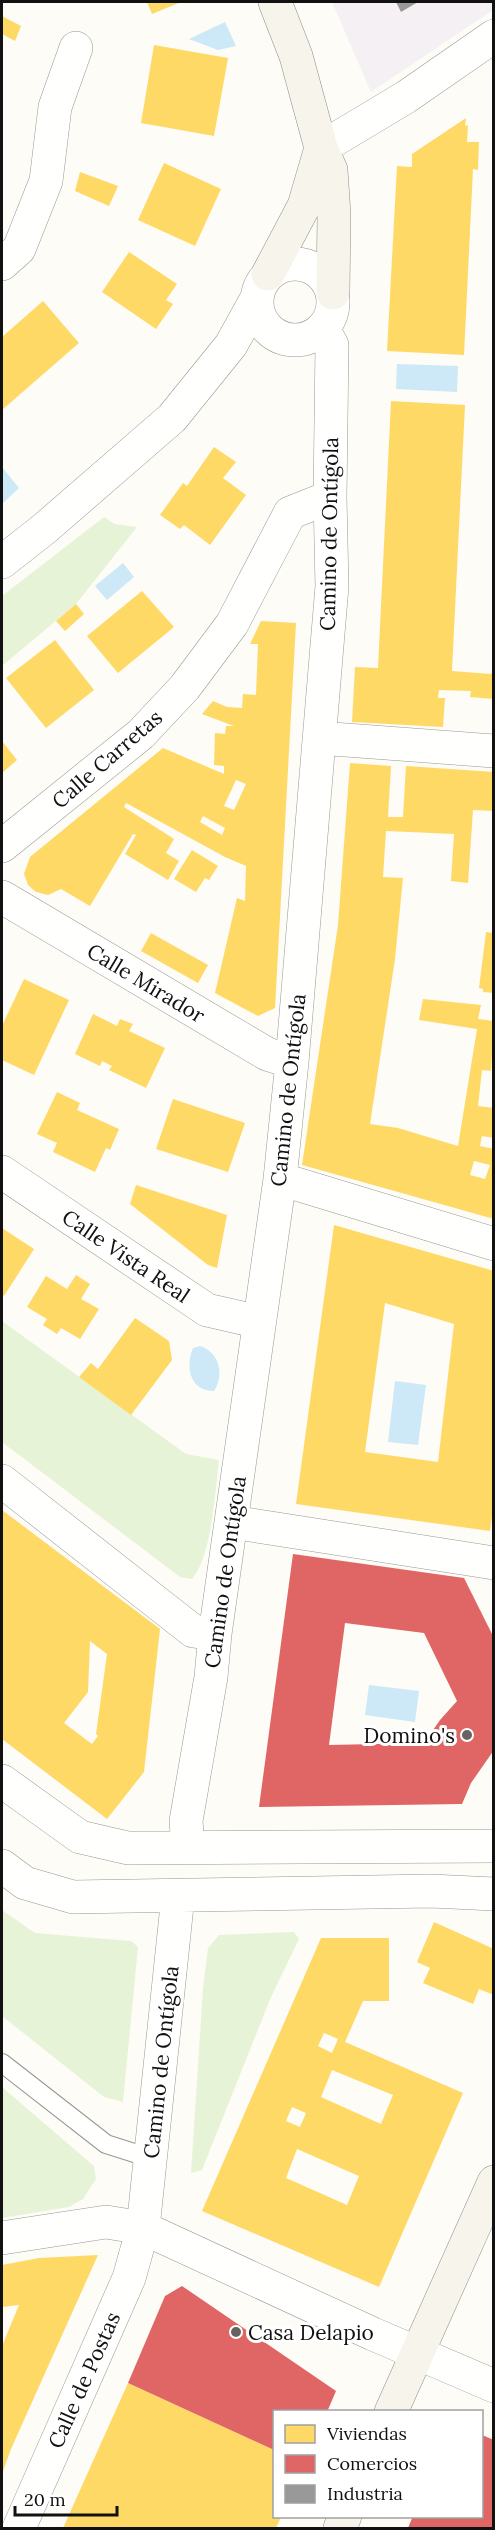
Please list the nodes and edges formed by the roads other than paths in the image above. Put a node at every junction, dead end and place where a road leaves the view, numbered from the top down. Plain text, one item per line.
1 (275, 2) edge
2 (494, 36) edge
3 (76, 48) dead end
4 (321, 148) junction
5 (2, 264) edge
6 (262, 286) junction
7 (333, 293) junction
8 (323, 329) junction
9 (286, 339) junction
10 (231, 345) junction
11 (330, 497) junction
12 (2, 562) edge
13 (319, 738) junction
14 (494, 751) edge
15 (2, 846) edge
16 (2, 897) edge
17 (292, 1062) junction
18 (2, 1172) edge
19 (280, 1179) junction
20 (494, 1244) edge
21 (259, 1322) junction
22 (2, 1481) edge
23 (232, 1522) junction
24 (494, 1563) edge
25 (215, 1634) junction
26 (2, 1781) edge
27 (494, 1846) edge
28 (189, 1847) junction
29 (2, 1866) edge
30 (494, 1894) edge
31 (178, 1896) junction
32 (2, 2063) edge
33 (150, 2158) junction
34 (494, 2181) edge
35 (143, 2228) junction
36 (2, 2238) edge
37 (416, 2352) junction
38 (494, 2386) edge
39 (392, 2410) edge
40 (19, 2529) edge

1 - 4 street
2 - 4 street
3 - 5 street
4 - 6 street
4 - 7 street
6 - 7 street
6 - 9 street
6 - 10 street
7 - 8 street
8 - 9 street
8 - 11 street, Camino de Ontígola
9 - 10 street
10 - 12 street
11 - 13 street, Camino de Ontígola
11 - 15 street, Calle Carretas
13 - 14 street
13 - 17 street, Camino de Ontígola
16 - 17 street, Calle Mirador
17 - 19 street, Camino de Ontígola
18 - 21 street, Calle Vista Real
19 - 20 street
19 - 21 street, Camino de Ontígola
21 - 23 street, Camino de Ontígola
22 - 25 street
23 - 24 street
23 - 25 street, Camino de Ontígola
25 - 28 street, Camino de Ontígola
26 - 28 street
27 - 28 street
29 - 31 street
30 - 31 street
31 - 33 street, Camino de Ontígola
32 - 33 lane
33 - 35 street, Camino de Ontígola
34 - 37 street
35 - 36 street
35 - 37 street
35 - 40 street, Calle de Postas
37 - 38 street
37 - 39 street

